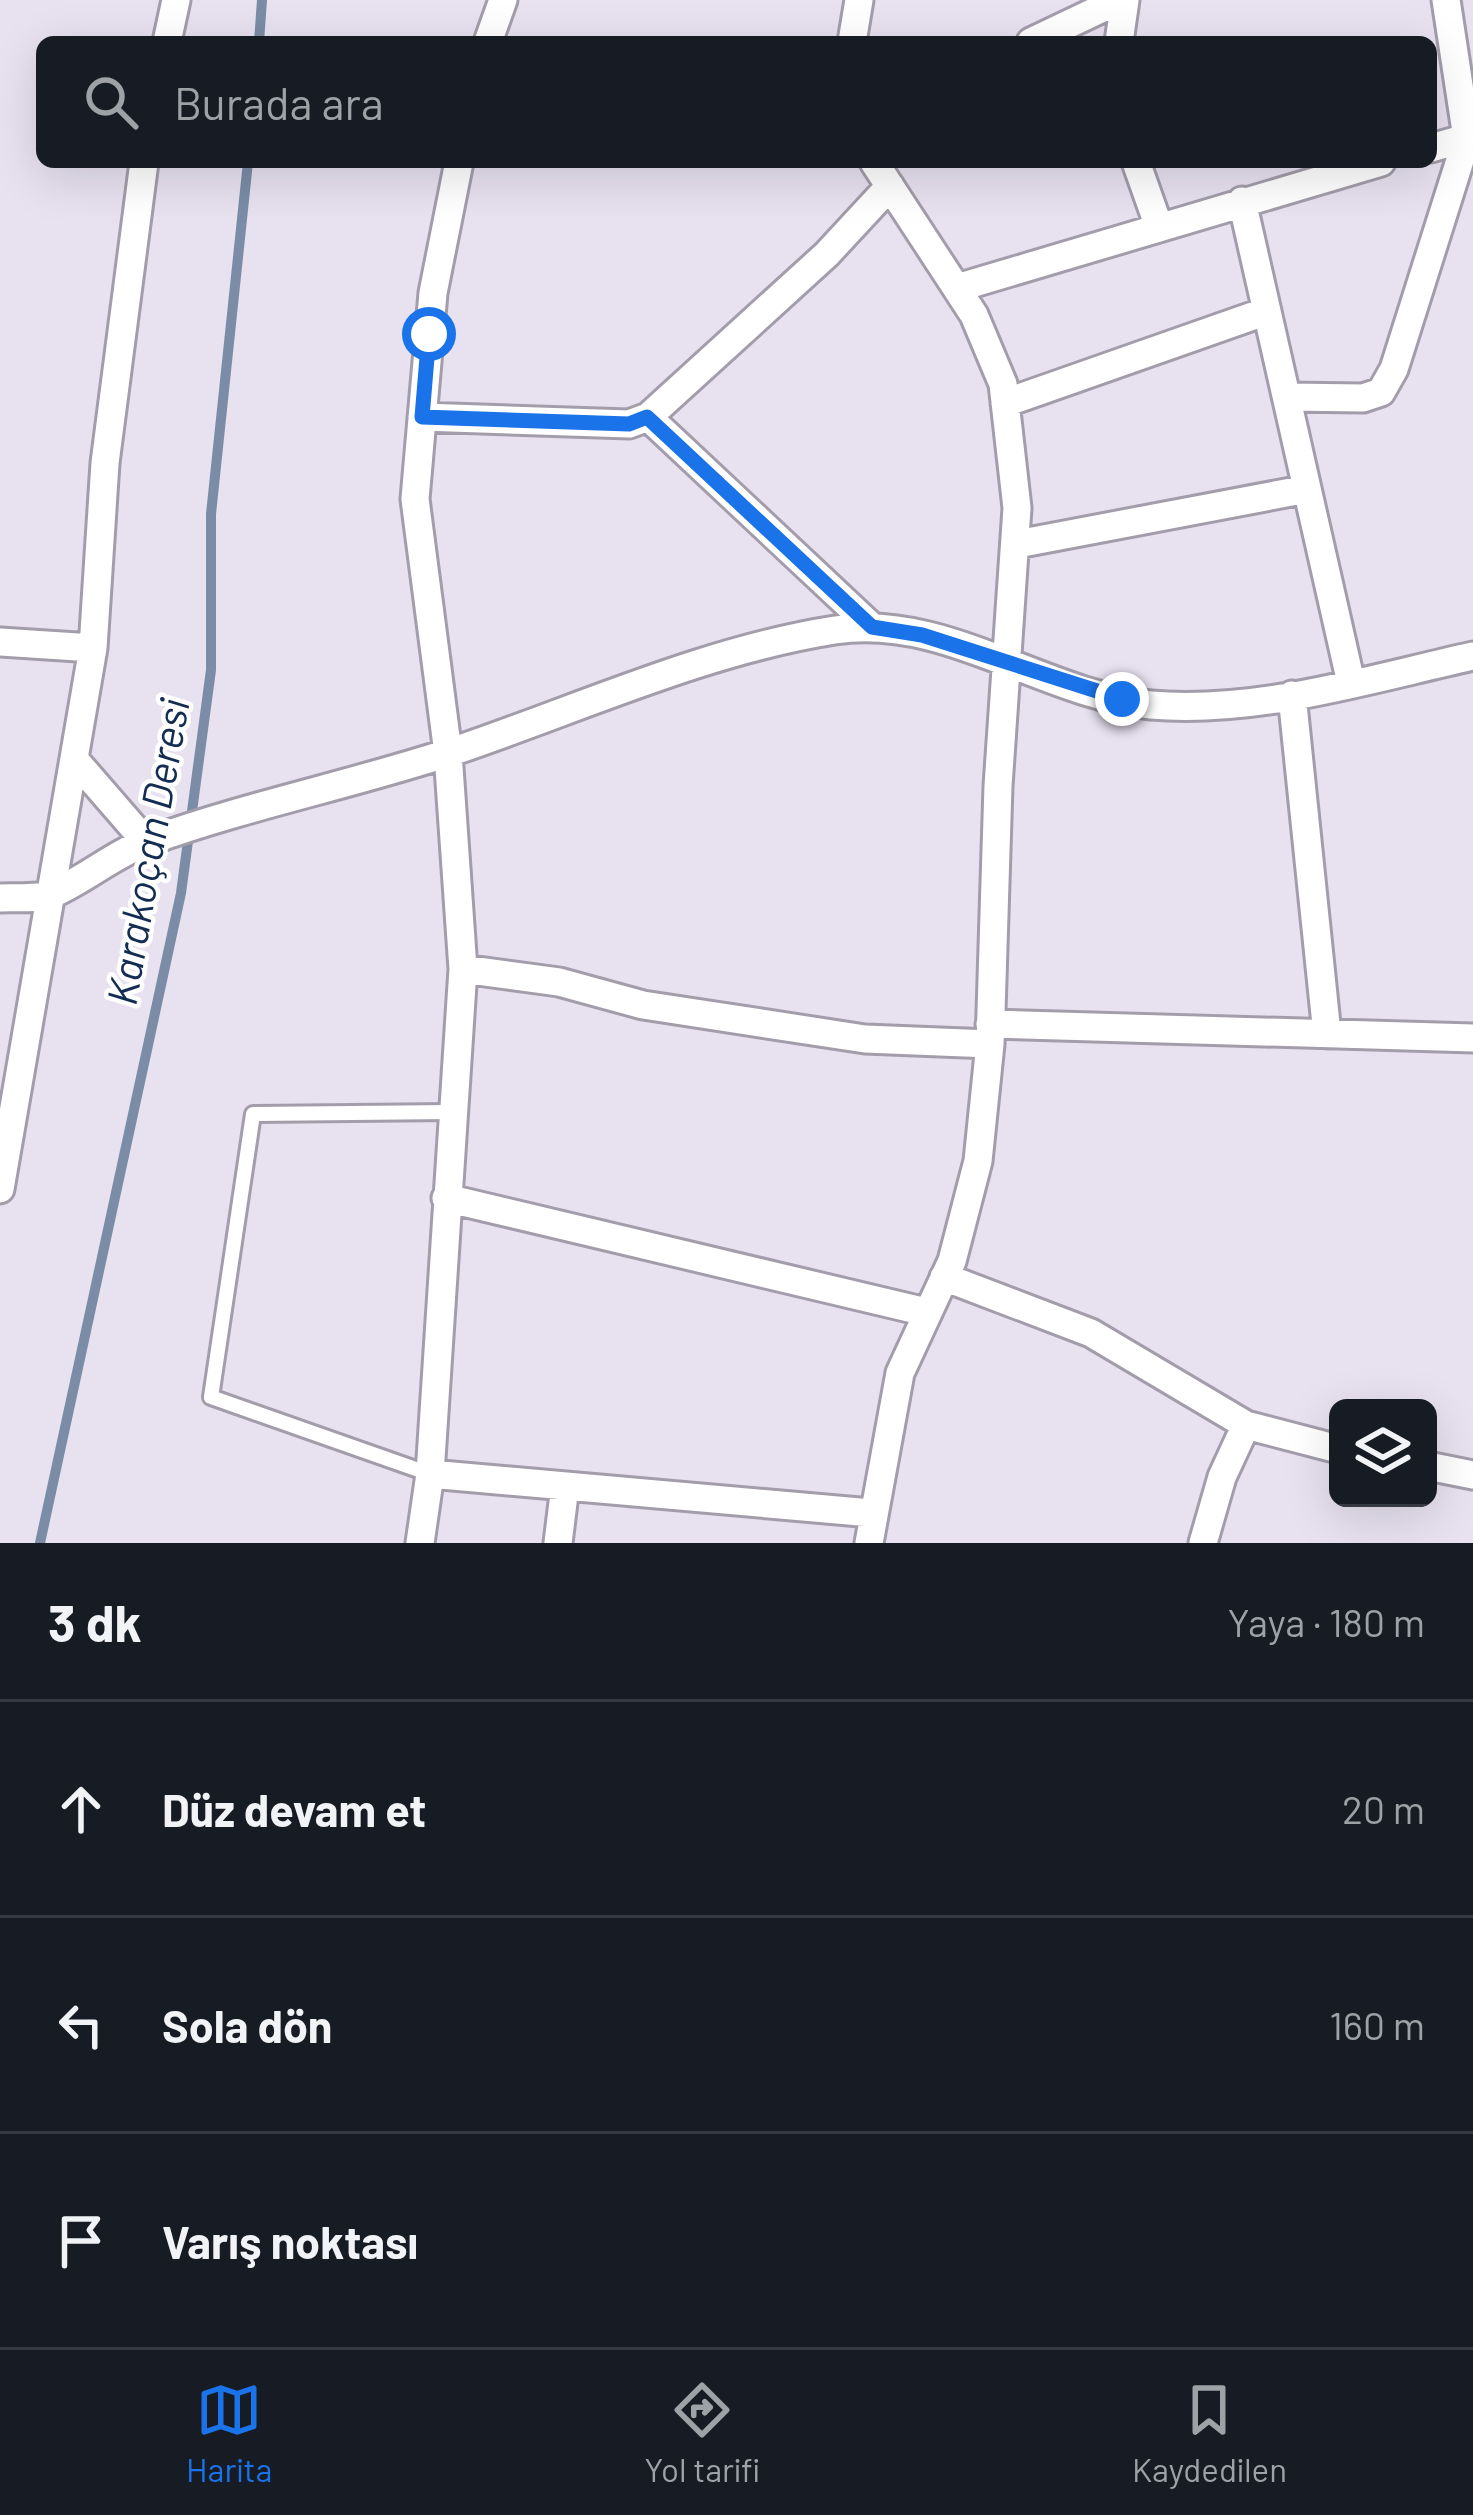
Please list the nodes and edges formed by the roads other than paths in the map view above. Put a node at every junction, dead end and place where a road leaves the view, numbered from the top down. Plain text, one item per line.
1 (176, 0) edge
2 (503, 0) edge
3 (859, 0) edge
4 (1122, 0) edge
5 (1446, 0) edge
6 (168, 36) edge
7 (490, 36) edge
8 (853, 36) edge
9 (1043, 36) edge
10 (1119, 36) edge
11 (1470, 137) edge
12 (1437, 146) edge
13 (143, 168) edge
14 (458, 168) edge
15 (878, 168) edge
16 (1138, 168) edge
17 (1360, 168) edge
18 (890, 186) junction
19 (1242, 201) junction
20 (1159, 227) junction
21 (957, 288) junction
22 (1267, 311) junction
23 (1287, 397) junction
24 (1005, 404) junction
25 (422, 417) junction
26 (647, 417) junction
27 (1307, 489) junction
28 (1017, 544) junction
29 (872, 627) junction
30 (0, 642) edge
31 (93, 648) junction
32 (1473, 656) edge
33 (1007, 663) junction
34 (1351, 683) junction
35 (1292, 695) junction
36 (448, 753) junction
37 (74, 758) junction
38 (146, 842) junction
39 (50, 896) junction
40 (0, 898) edge
41 (463, 969) junction
42 (990, 1034) junction
43 (1327, 1034) junction
44 (1473, 1038) edge
45 (451, 1112) junction
46 (5, 1139) edge
47 (0, 1189) edge
48 (446, 1198) junction
49 (944, 1277) junction
50 (926, 1312) junction
51 (1246, 1425) junction
52 (1329, 1447) edge
53 (1437, 1468) edge
54 (430, 1474) junction
55 (1473, 1475) edge
56 (565, 1486) junction
57 (871, 1513) junction
58 (420, 1543) edge
59 (558, 1543) edge
60 (869, 1543) edge
61 (1203, 1543) edge

1 - 6 street
2 - 7 street
3 - 8 street
4 - 9 street
4 - 10 street
5 - 11 street
11 - 12 street
11 - 23 street
13 - 31 street
14 - 25 street
15 - 18 street
16 - 20 street
17 - 19 street
18 - 21 street
18 - 26 street
19 - 20 street
19 - 22 street
20 - 21 street
21 - 24 street
22 - 23 street
22 - 24 street
23 - 27 street
24 - 28 street
25 - 26 street
25 - 36 street
26 - 29 street
27 - 28 street
27 - 34 street
28 - 33 street
29 - 33 street
29 - 36 street
30 - 31 street
31 - 37 street
32 - 34 street
33 - 35 street
33 - 42 street
34 - 35 street
35 - 43 street
36 - 38 street
36 - 41 street
37 - 38 street
37 - 39 street
38 - 39 street
39 - 40 street
39 - 46 street
41 - 42 street
41 - 45 street
42 - 43 street
42 - 49 street
43 - 44 street
45 - 48 street
45 - 54 lane
46 - 47 street
48 - 50 street
48 - 54 street
49 - 50 street
49 - 51 street
50 - 57 street
51 - 52 street
51 - 61 street
53 - 55 street
54 - 56 street
54 - 58 street
56 - 57 street
56 - 59 street
57 - 60 street

